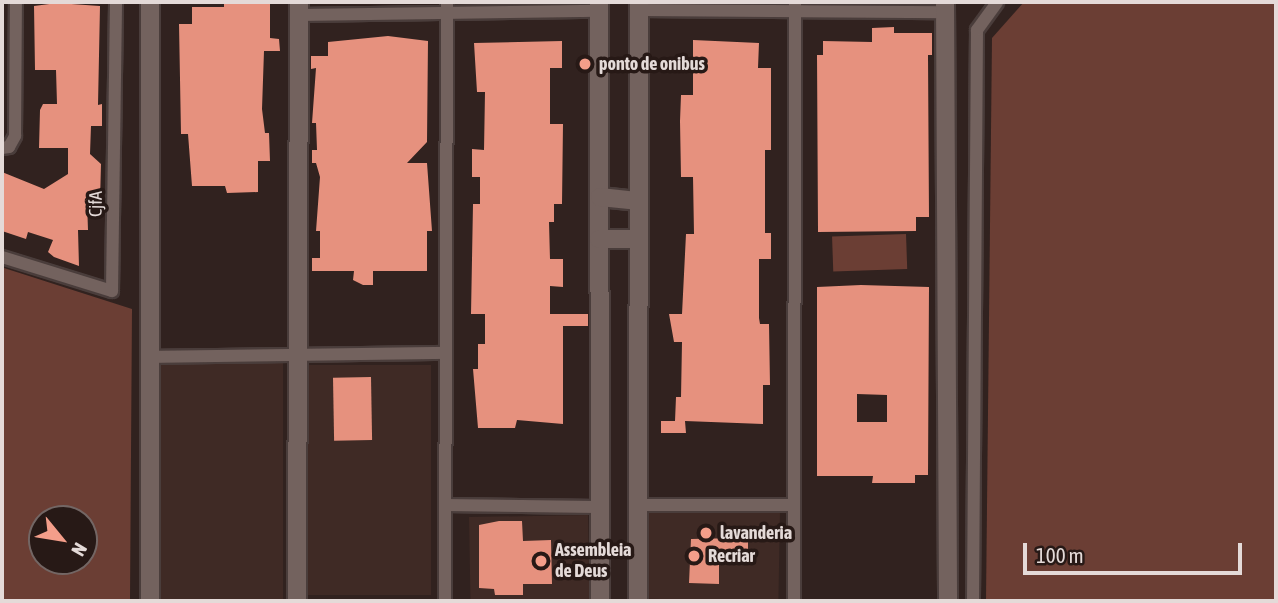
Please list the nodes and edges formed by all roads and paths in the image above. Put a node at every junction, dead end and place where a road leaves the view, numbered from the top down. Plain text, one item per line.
1 (16, 2) edge
2 (117, 2) edge
3 (150, 2) edge
4 (998, 2) edge
5 (599, 6) edge
6 (639, 6) edge
7 (795, 6) edge
8 (447, 7) edge
9 (945, 7) edge
10 (299, 8) edge
11 (2, 148) edge
12 (600, 197) junction
13 (637, 201) junction
14 (599, 239) junction
15 (637, 239) junction
16 (2, 257) edge
17 (446, 353) junction
18 (298, 356) junction
19 (150, 357) junction
20 (445, 505) junction
21 (638, 505) junction
22 (794, 505) junction
23 (597, 507) junction
24 (150, 601) edge
25 (297, 601) edge
26 (444, 601) edge
27 (600, 601) edge
28 (638, 601) edge
29 (794, 601) edge
30 (948, 601) edge
31 (973, 601) edge

1 - 11 street
2 - 16 street, CjfA
3 - 19 street
4 - 31 street
5 - 8 street
5 - 12 street
6 - 7 street
6 - 13 street
7 - 9 street
7 - 22 street
8 - 10 street
8 - 17 street
9 - 30 street
10 - 18 street
12 - 13 street
12 - 14 street
13 - 15 street
14 - 15 street
14 - 23 street
15 - 21 street
17 - 18 street
17 - 20 street
18 - 19 street
18 - 25 street
19 - 24 street
20 - 23 street
20 - 26 street
21 - 22 street
21 - 28 street
22 - 29 street
23 - 27 street

